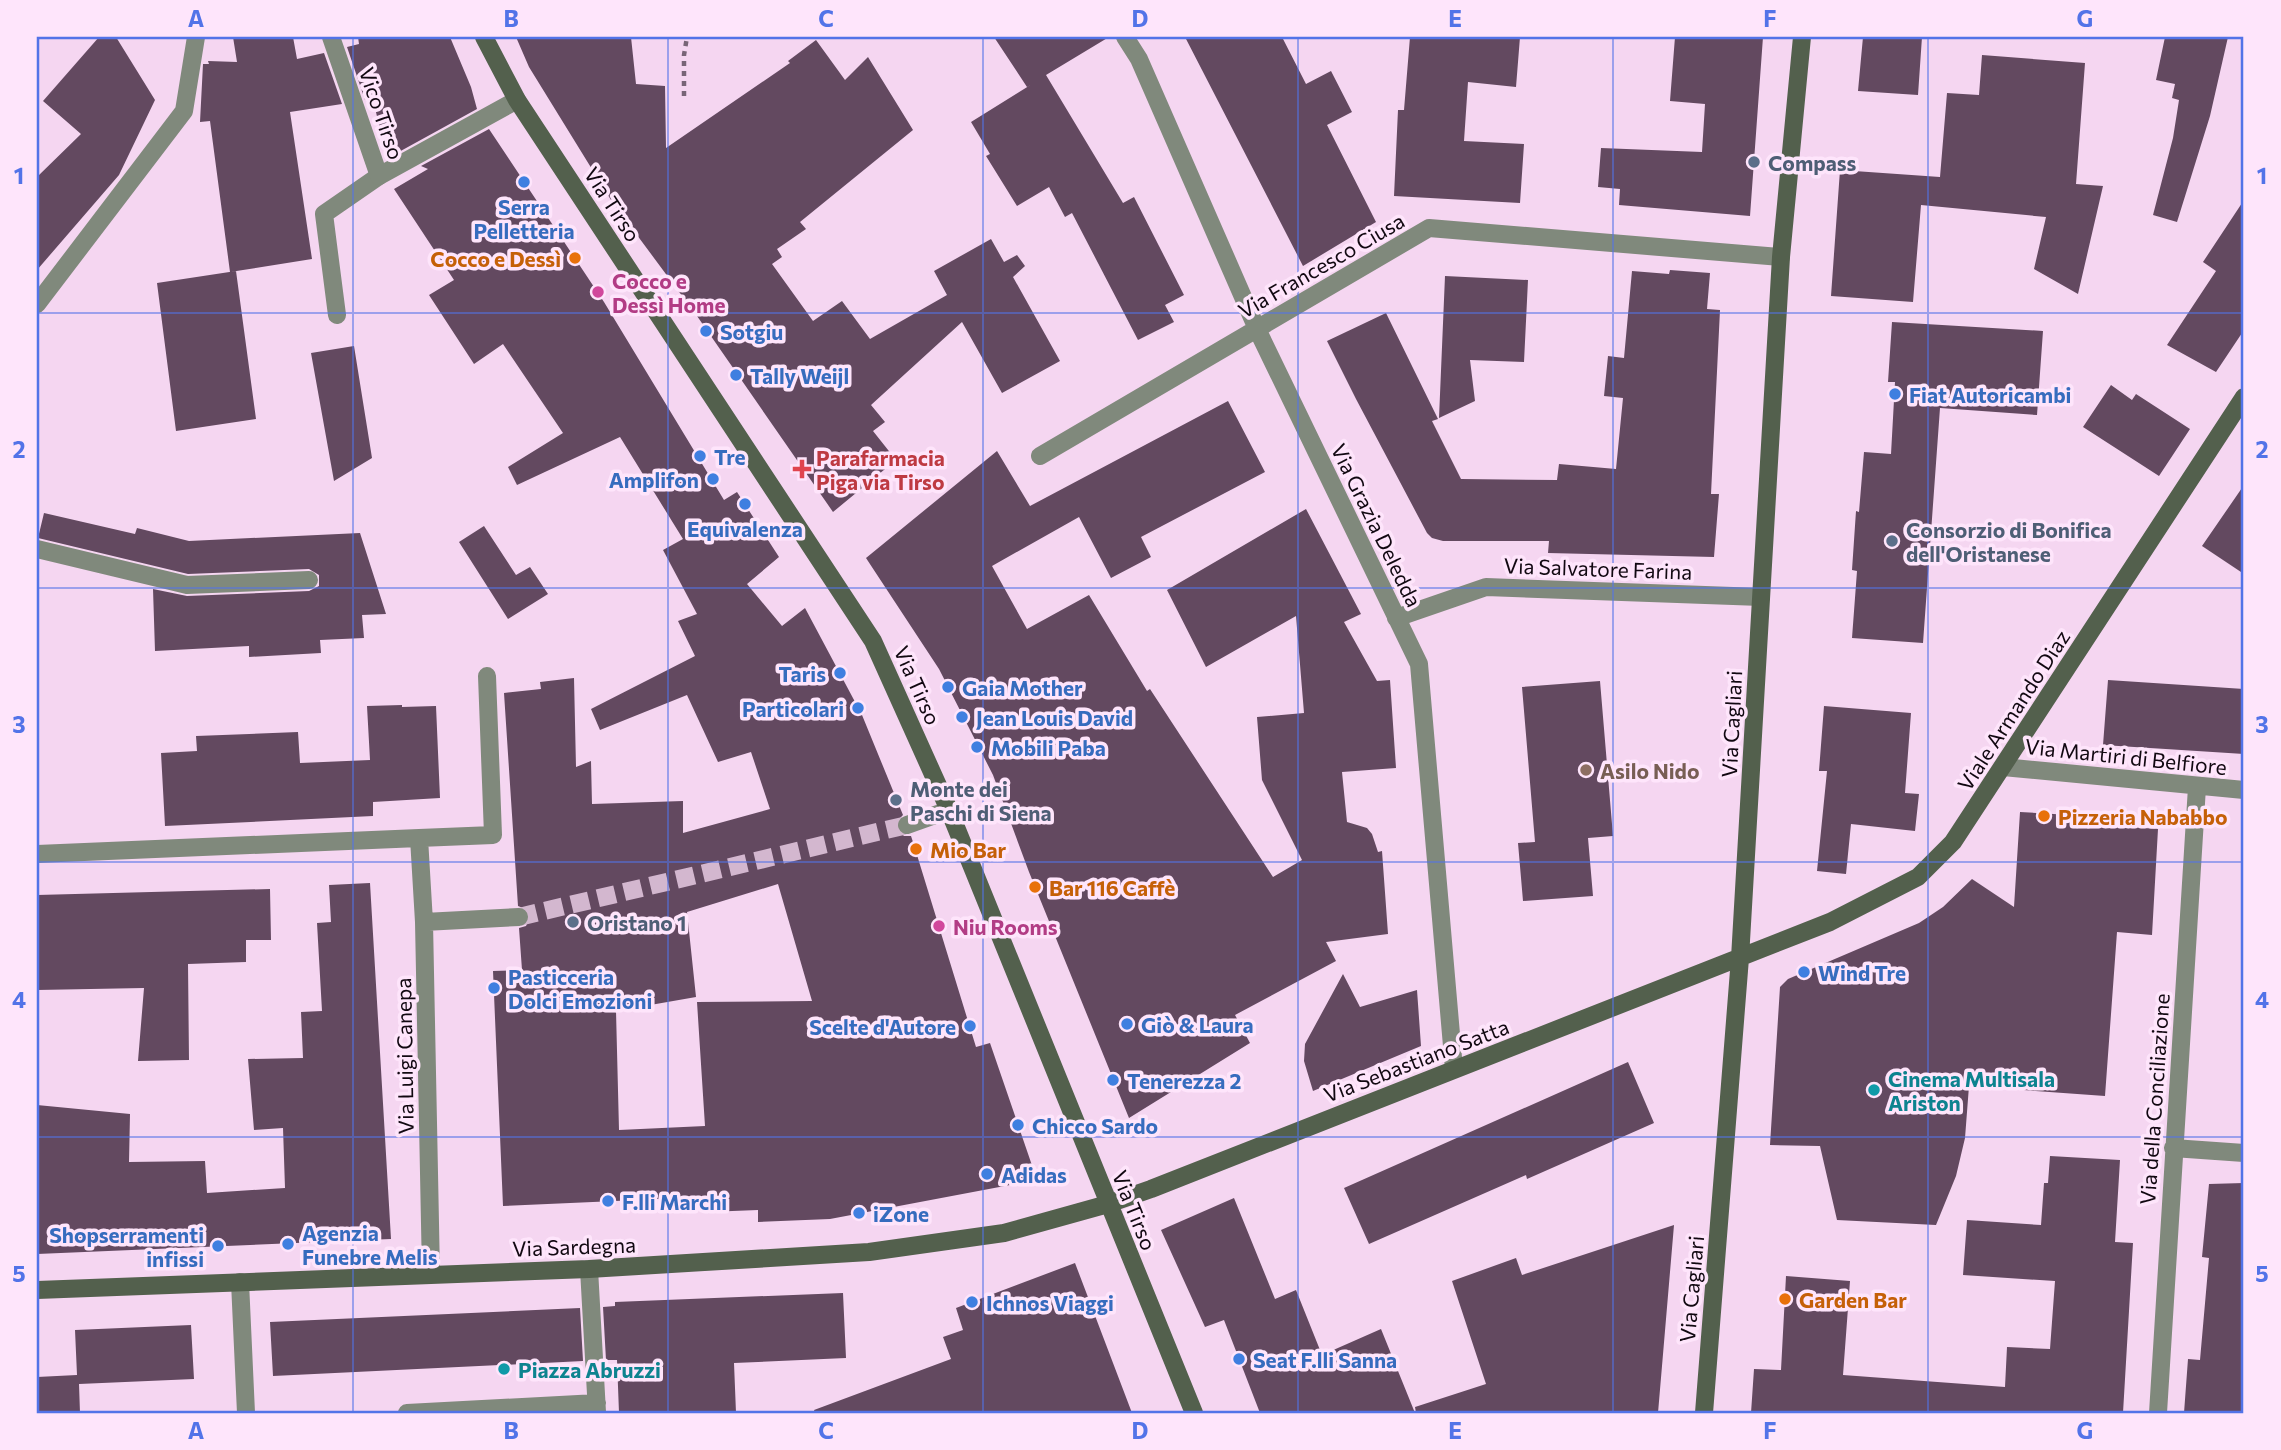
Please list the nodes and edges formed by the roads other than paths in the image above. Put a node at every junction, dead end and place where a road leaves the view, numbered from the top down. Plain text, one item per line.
1 (196, 37) edge
2 (331, 37) edge
3 (484, 37) edge
4 (1125, 37) edge
5 (1802, 37) edge
6 (517, 100) junction
7 (379, 176) junction
8 (1780, 257) junction
9 (37, 304) edge
10 (337, 315) dead end
11 (1257, 329) junction
12 (2244, 397) edge
13 (1040, 456) dead end
14 (37, 549) edge
15 (309, 580) dead end
16 (1761, 597) junction
17 (1396, 618) junction
18 (487, 676) dead end
19 (2003, 767) junction
20 (2197, 787) junction
21 (2244, 790) edge
22 (949, 810) junction
23 (907, 825) tunnel mouth
24 (419, 838) junction
25 (37, 854) edge
26 (519, 917) tunnel mouth
27 (424, 922) junction
28 (1740, 958) junction
29 (1454, 1069) junction
30 (2173, 1148) junction
31 (2244, 1153) edge
32 (1108, 1204) junction
33 (589, 1269) junction
34 (431, 1273) junction
35 (240, 1282) junction
36 (37, 1290) edge
37 (597, 1408) edge
38 (246, 1413) edge
39 (407, 1413) edge
40 (1194, 1413) edge
41 (1704, 1413) edge
42 (2158, 1413) edge

1 - 9 street
2 - 7 street, Vico Tirso
3 - 6 street, Via Tirso
4 - 11 street, Via Grazia Deledda
5 - 8 street, Via Cagliari
6 - 7 street, Vico Tirso
6 - 22 street, Via Tirso
7 - 10 street
8 - 11 street, Via Francesco Ciusa
8 - 16 street, Via Cagliari
11 - 13 street, Via Francesco Ciusa
11 - 17 street, Via Grazia Deledda
12 - 19 street, Viale Armando Diaz
14 - 15 street
16 - 17 street, Via Salvatore Farina
16 - 28 street, Via Cagliari
17 - 29 street, Via Grazia Deledda
18 - 24 street
19 - 20 street, Via Martiri di Belfiore
19 - 28 street, Viale Armando Diaz
20 - 21 street, Via Martiri di Belfiore
20 - 30 street, Via della Conciliazione
22 - 23 street
22 - 32 street, Via Tirso
24 - 25 street
24 - 27 street, Via Luigi Canepa
26 - 27 street
27 - 34 street, Via Luigi Canepa
28 - 29 street, Via Sebastiano Satta
28 - 41 street, Via Cagliari
29 - 32 street, Via Sebastiano Satta
30 - 31 street
30 - 42 street, Via della Conciliazione
32 - 33 street, Via Sardegna
32 - 40 street, Via Tirso
33 - 34 street, Via Sardegna
33 - 37 street
34 - 35 street, Via Sardegna
35 - 36 street, Via Sardegna
35 - 38 street
37 - 39 street

